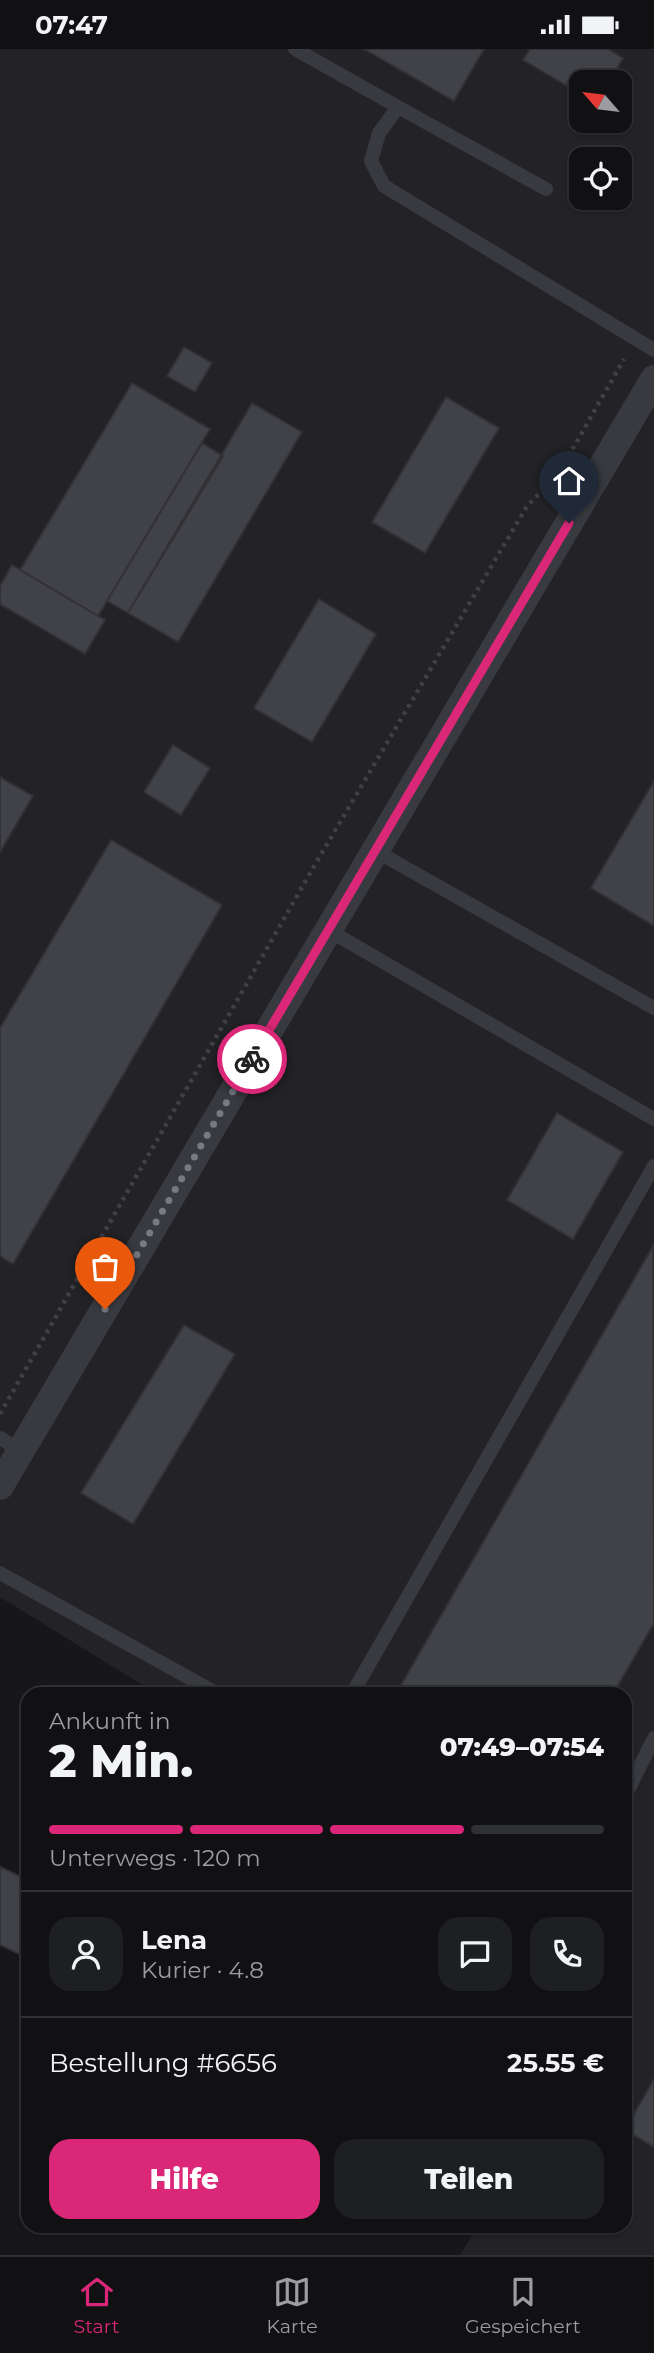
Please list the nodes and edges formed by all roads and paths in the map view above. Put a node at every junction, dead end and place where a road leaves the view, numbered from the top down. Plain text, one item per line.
1 (295, 49) edge
2 (398, 107) junction
3 (546, 189) dead end
4 (635, 339) junction
5 (654, 350) edge
6 (654, 379) edge
7 (646, 410) edge
8 (374, 850) junction
9 (328, 930) junction
10 (654, 1008) edge
11 (654, 1119) edge
12 (654, 1166) edge
13 (0, 1415) edge
14 (11, 1444) edge
15 (0, 1486) edge
16 (0, 1573) edge
17 (205, 1687) edge
18 (356, 1687) edge
19 (654, 1738) edge
20 (632, 1782) edge

1 - 2 lane
2 - 3 lane
2 - 4 lane
4 - 5 lane
4 - 13 path
6 - 7 street
7 - 8 street
8 - 9 street
8 - 10 lane
9 - 11 lane
9 - 14 street
12 - 18 lane
14 - 15 street
16 - 17 lane
19 - 20 lane

